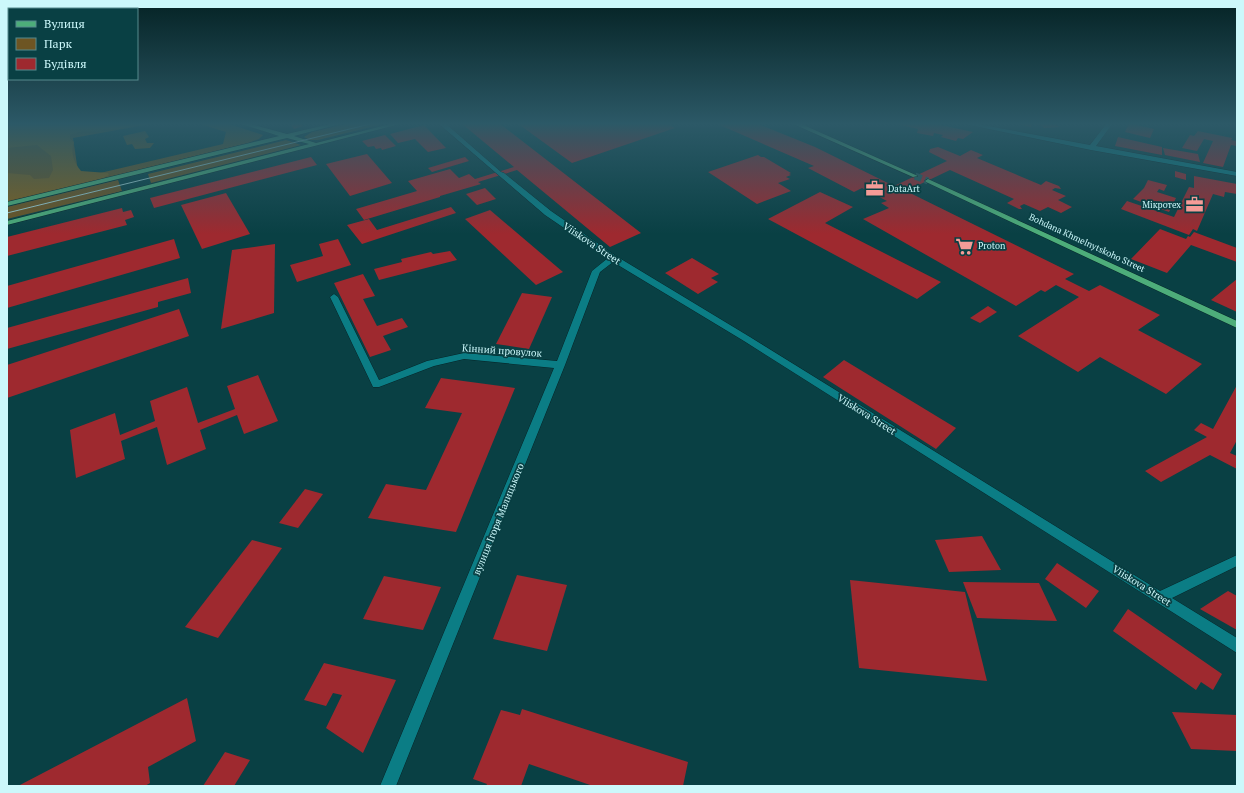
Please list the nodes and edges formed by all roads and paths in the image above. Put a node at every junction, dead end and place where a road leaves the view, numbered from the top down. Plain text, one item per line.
1 (190, 160) edge
2 (257, 160) edge
3 (485, 160) edge
4 (879, 160) edge
5 (1159, 160) edge
6 (138, 173) junction
7 (1237, 174) edge
8 (916, 176) tunnel mouth
9 (928, 181) tunnel mouth
10 (143, 189) junction
11 (7, 204) edge
12 (7, 223) edge
13 (613, 258) junction
14 (334, 297) dead end
15 (1237, 325) edge
16 (560, 365) junction
17 (1237, 560) edge
18 (1160, 597) junction
19 (1237, 646) edge
20 (388, 786) edge

1 - 6 main road
2 - 10 main road
3 - 13 street, Viiskova Street
4 - 8 main road
5 - 7 street
6 - 10 main road
6 - 11 main road
9 - 15 main road, Bohdana Khmelnytskoho Street
10 - 12 main road
13 - 16 street, вулиця Ігоря Малицького
13 - 18 street, Viiskova Street
14 - 16 street, Кінний провулок
16 - 20 street, вулиця Ігоря Малицького
17 - 18 street
18 - 19 street, Viiskova Street

